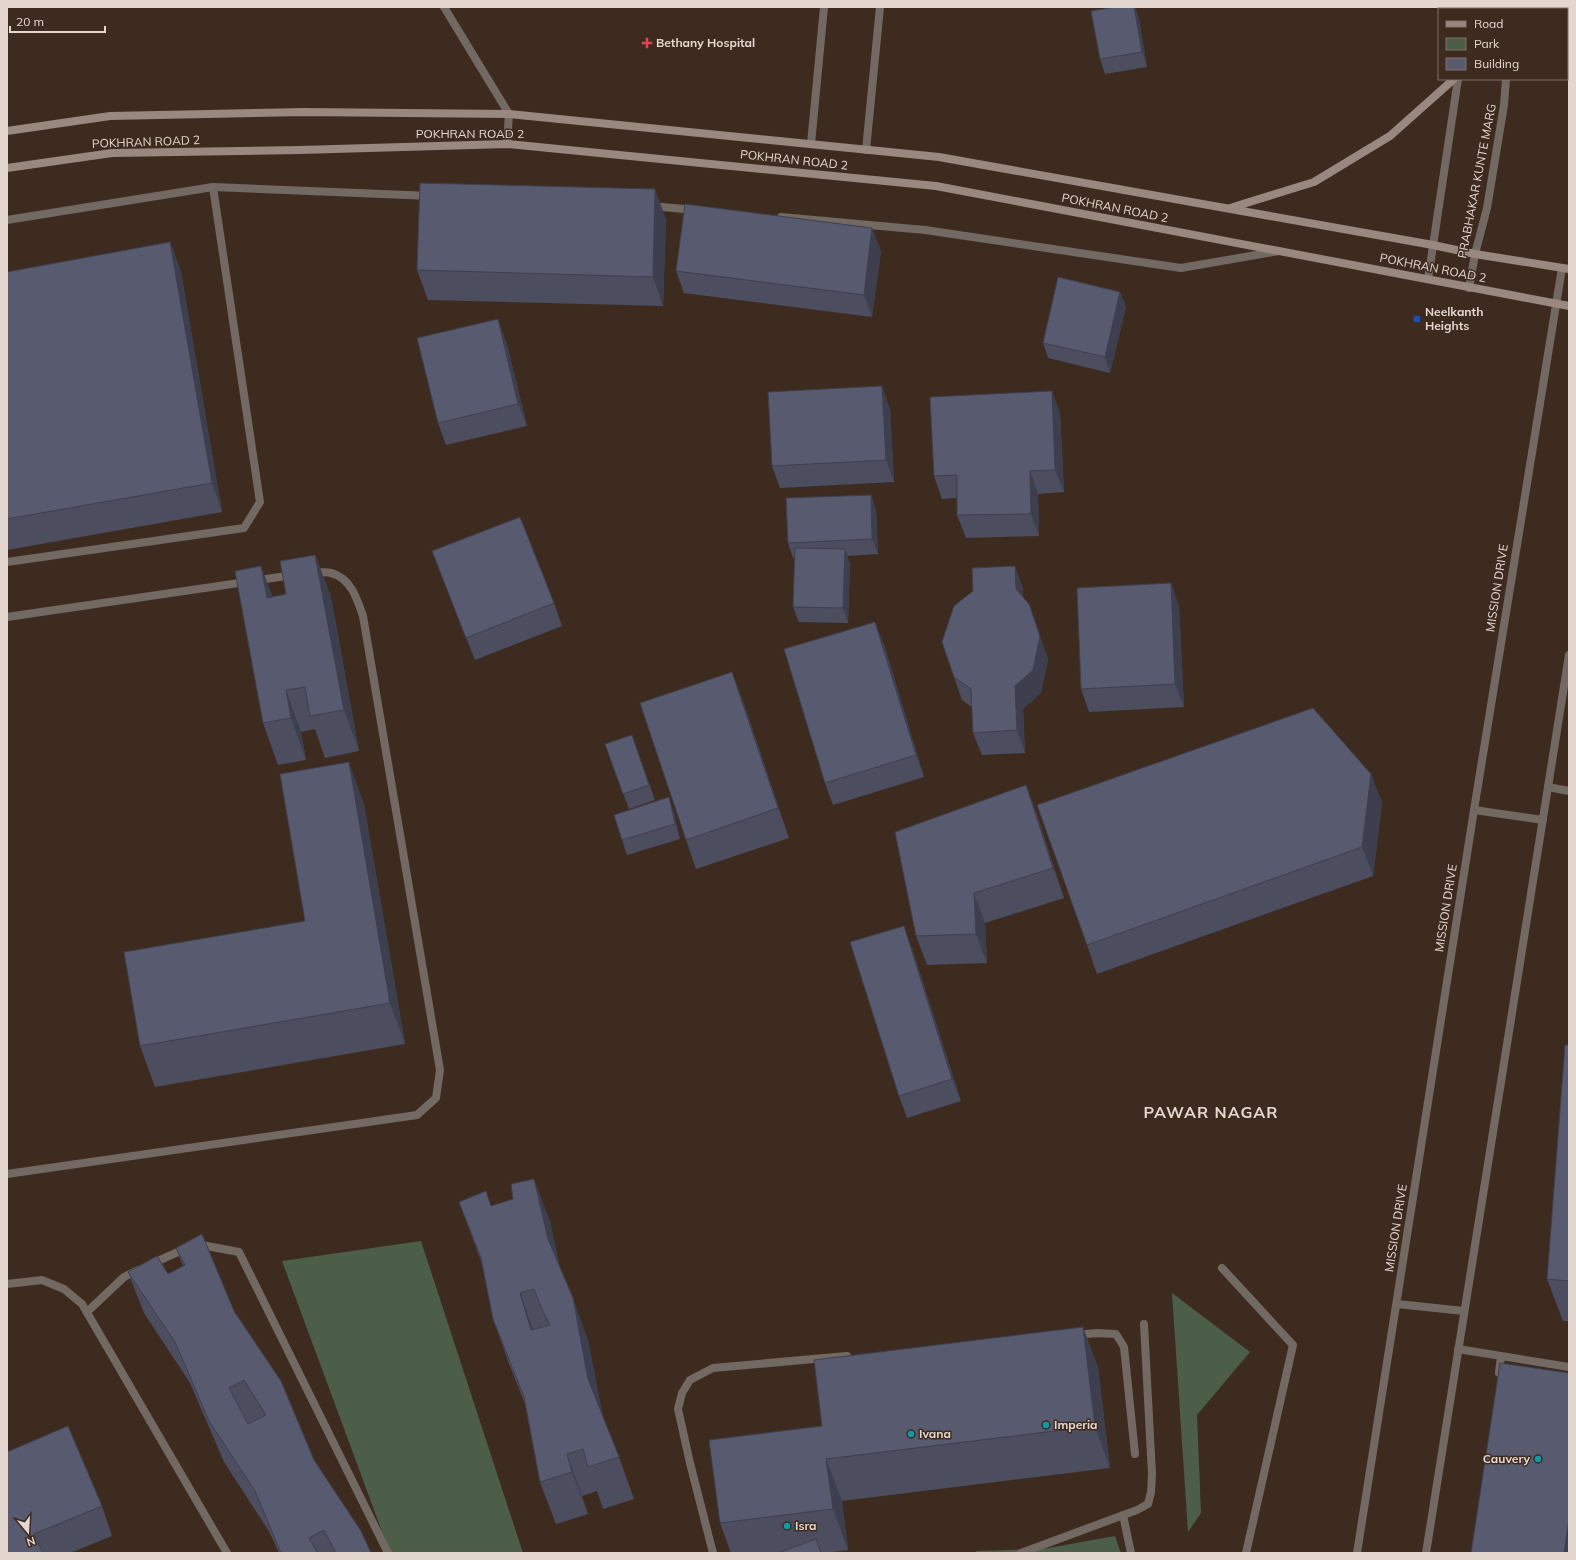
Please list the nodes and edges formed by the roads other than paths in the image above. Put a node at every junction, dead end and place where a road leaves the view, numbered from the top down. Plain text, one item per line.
1 (444, 7) edge
2 (824, 7) edge
3 (880, 7) edge
4 (1453, 80) edge
5 (1458, 80) edge
6 (1506, 80) edge
7 (509, 114) junction
8 (7, 131) edge
9 (507, 144) junction
10 (811, 144) junction
11 (866, 150) junction
12 (7, 168) edge
13 (213, 187) junction
14 (436, 196) edge
15 (643, 205) edge
16 (1229, 209) junction
17 (706, 211) edge
18 (776, 217) edge
19 (7, 220) edge
20 (1433, 245) junction
21 (1280, 251) junction
22 (1475, 254) junction
23 (1566, 268) edge
24 (1428, 279) junction
25 (1469, 288) junction
26 (1557, 304) junction
27 (1569, 306) edge
28 (7, 562) edge
29 (7, 617) edge
30 (1569, 655) edge
31 (1548, 787) junction
32 (1569, 791) edge
33 (1474, 810) junction
34 (1543, 820) junction
35 (7, 1174) edge
36 (1222, 1268) dead end
37 (7, 1284) edge
38 (1397, 1304) junction
39 (1464, 1311) junction
40 (87, 1312) junction
41 (1144, 1324) dead end
42 (1066, 1336) edge
43 (1458, 1349) junction
44 (854, 1356) edge
45 (1501, 1356) junction
46 (1569, 1367) edge
47 (1498, 1383) edge
48 (1134, 1454) dead end
49 (1123, 1515) junction
50 (227, 1553) edge
51 (388, 1553) edge
52 (713, 1553) edge
53 (1021, 1553) edge
54 (1131, 1553) edge
55 (1246, 1553) edge
56 (1357, 1553) edge
57 (1426, 1553) edge

1 - 7 street
2 - 10 street
3 - 11 street
4 - 16 main road
5 - 20 street
6 - 22 street, PRABHAKAR KUNTE MARG
7 - 8 main road, POKHRAN ROAD 2
7 - 9 street
7 - 10 main road, POKHRAN ROAD 2
9 - 12 main road, POKHRAN ROAD 2
9 - 21 main road, POKHRAN ROAD 2
10 - 11 main road, POKHRAN ROAD 2
11 - 16 main road, POKHRAN ROAD 2
13 - 14 street
13 - 19 street
13 - 28 street
15 - 17 street
16 - 20 main road, POKHRAN ROAD 2
18 - 21 street
20 - 22 main road, POKHRAN ROAD 2
20 - 24 street
21 - 24 main road, POKHRAN ROAD 2
22 - 23 main road, POKHRAN ROAD 2
22 - 25 street, PRABHAKAR KUNTE MARG
23 - 26 street, MISSION DRIVE
24 - 25 main road, POKHRAN ROAD 2
25 - 26 main road, POKHRAN ROAD 2
26 - 27 main road, POKHRAN ROAD 2
26 - 33 street, MISSION DRIVE
29 - 35 street
30 - 31 street
31 - 32 street
31 - 34 street
33 - 34 street
33 - 38 street, MISSION DRIVE
34 - 39 street
36 - 55 street
37 - 40 street
38 - 39 street
38 - 56 street, MISSION DRIVE
39 - 43 street
40 - 50 street
40 - 51 street
41 - 49 street
42 - 48 street
43 - 45 street
43 - 57 street
44 - 52 street
45 - 46 street
45 - 47 street
49 - 53 street
49 - 54 street

